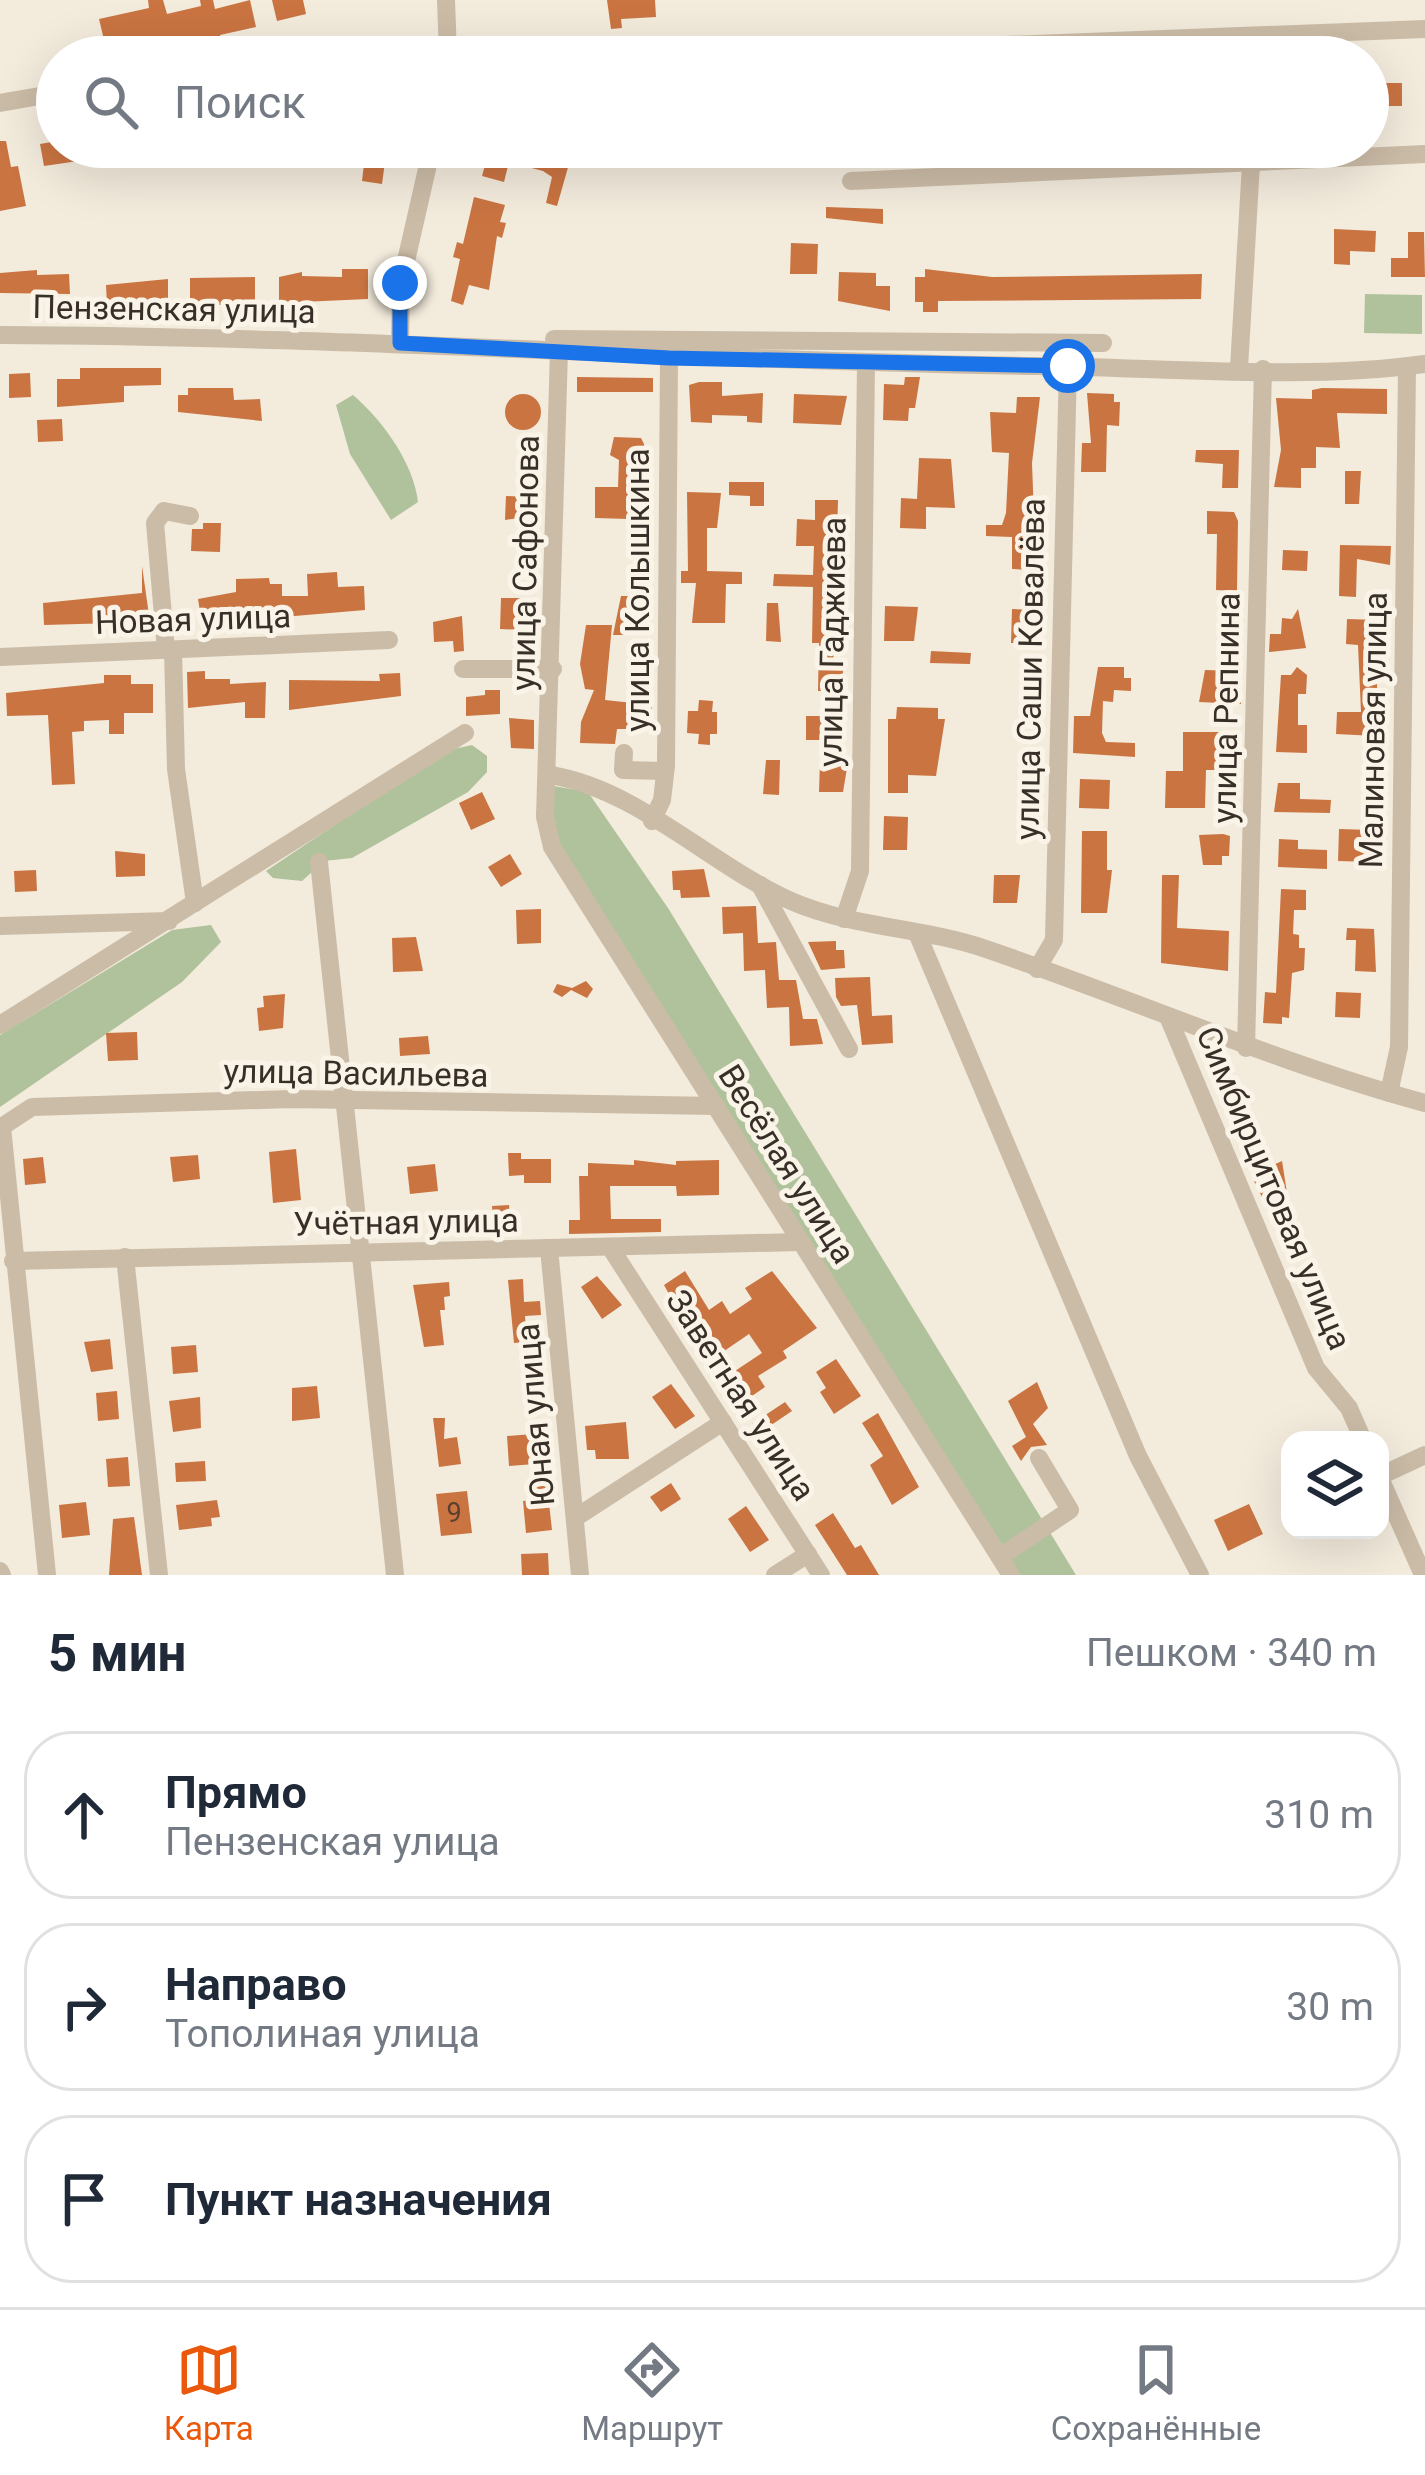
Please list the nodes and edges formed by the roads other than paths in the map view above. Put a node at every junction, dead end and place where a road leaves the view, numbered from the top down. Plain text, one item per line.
1 (446, 0) edge
2 (1425, 29) edge
3 (447, 36) edge
4 (1242, 36) edge
5 (36, 97) edge
6 (0, 103) edge
7 (1425, 154) edge
8 (1389, 156) edge
9 (426, 168) edge
10 (1157, 168) edge
11 (1251, 168) edge
12 (851, 181) dead end
13 (0, 334) edge
14 (400, 343) junction
15 (1103, 343) dead end
16 (559, 351) junction
17 (669, 358) junction
18 (866, 364) junction
19 (1416, 365) edge
20 (1068, 366) junction
21 (1239, 368) junction
22 (1263, 369) junction
23 (190, 516) dead end
24 (389, 640) dead end
25 (169, 650) junction
26 (0, 657) edge
27 (463, 669) dead end
28 (553, 669) junction
29 (465, 734) dead end
30 (624, 754) dead end
31 (665, 771) junction
32 (550, 775) junction
33 (652, 820) junction
34 (319, 862) dead end
35 (760, 885) junction
36 (195, 903) junction
37 (844, 919) junction
38 (170, 921) junction
39 (0, 926) edge
40 (917, 933) junction
41 (1036, 969) junction
42 (1169, 1019) junction
43 (0, 1025) edge
44 (1246, 1048) junction
45 (849, 1049) dead end
46 (1389, 1093) junction
47 (346, 1100) junction
48 (716, 1106) junction
49 (1423, 1107) edge
50 (1, 1127) edge
51 (800, 1242) junction
52 (610, 1247) junction
53 (549, 1248) junction
54 (361, 1253) junction
55 (125, 1257) junction
56 (13, 1262) junction
57 (723, 1422) junction
58 (1359, 1431) edge
59 (1425, 1455) edge
60 (1039, 1458) dead end
61 (1389, 1473) edge
62 (1389, 1498) edge
63 (575, 1518) junction
64 (808, 1554) junction
65 (1000, 1557) junction
66 (47, 1575) edge
67 (159, 1575) edge
68 (395, 1575) edge
69 (580, 1575) edge
70 (775, 1575) edge
71 (821, 1575) edge
72 (1011, 1575) edge
73 (1200, 1575) edge
74 (1423, 1575) edge

1 - 3 street
2 - 4 street
5 - 6 street
7 - 8 street
9 - 14 street
10 - 12 street
11 - 21 street
13 - 14 street, Пензенская улица
14 - 15 street
14 - 16 street, Пензенская улица
16 - 17 street, Пензенская улица
16 - 28 street, улица Сафонова
17 - 18 street, Пензенская улица
17 - 31 street, улица Колышкина
18 - 20 street, Пензенская улица
18 - 37 street, улица Гаджиева
19 - 22 street, Пензенская улица
19 - 46 street, Малиновая улица
20 - 21 street, Пензенская улица
20 - 41 street, улица Саши Ковалёва
21 - 22 street, Пензенская улица
22 - 44 street, улица Репнина
23 - 25 street
24 - 25 street, Новая улица
25 - 26 street, Новая улица
25 - 36 street
27 - 28 street
28 - 32 street, улица Сафонова
29 - 36 street
30 - 31 street
31 - 33 street, улица Колышкина
32 - 33 street
32 - 48 street, Весёлая улица
33 - 35 street
34 - 47 street
35 - 37 street
35 - 45 street
36 - 38 street
37 - 40 street
38 - 39 street
38 - 43 street
40 - 41 street
40 - 73 street
41 - 42 street
42 - 44 street
42 - 58 street, Симбирцитовая улица
44 - 46 street
46 - 49 street
47 - 48 street, улица Васильева
47 - 50 street, улица Васильева
47 - 54 street
48 - 51 street, Весёлая улица
50 - 56 street
51 - 52 street, Учётная улица
51 - 65 street, Весёлая улица
52 - 53 street, Учётная улица
52 - 57 street, Заветная улица
53 - 54 street, Учётная улица
53 - 63 street, Юная улица
54 - 55 street, Учётная улица
54 - 68 street
55 - 56 street, Учётная улица
55 - 67 street
56 - 66 street
57 - 63 street
57 - 64 street, Заветная улица
59 - 61 street
60 - 65 street
62 - 74 street
63 - 69 street, Юная улица
64 - 70 street
64 - 71 street, Заветная улица
65 - 72 street, Весёлая улица

